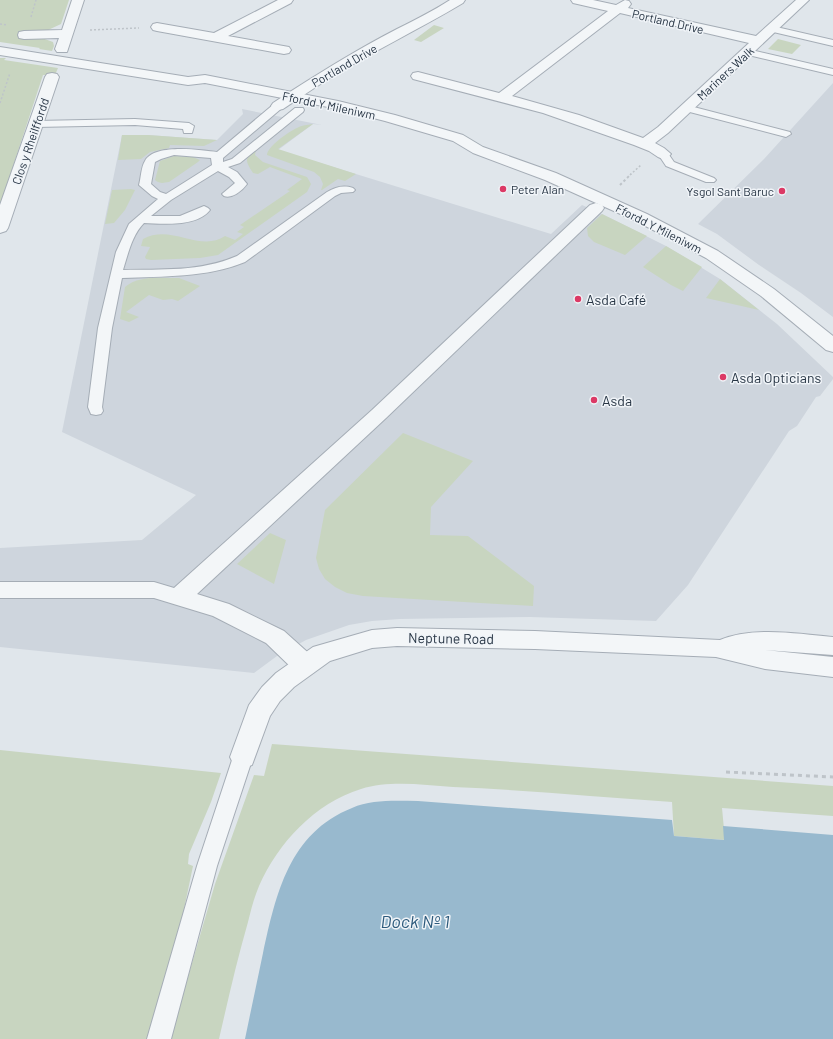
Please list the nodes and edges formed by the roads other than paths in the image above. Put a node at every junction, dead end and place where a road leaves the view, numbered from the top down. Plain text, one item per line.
1 (78, 0) edge
2 (287, 0) edge
3 (458, 0) edge
4 (577, 0) edge
5 (631, 0) edge
6 (803, 0) edge
7 (618, 10) junction
8 (419, 24) junction
9 (158, 27) road end
10 (772, 29) junction
11 (67, 32) junction
12 (24, 35) dead end
13 (216, 38) junction
14 (759, 41) junction
15 (833, 43) edge
16 (62, 49) dead end
17 (284, 50) dead end
18 (0, 51) edge
19 (747, 52) junction
20 (833, 72) edge
21 (418, 76) dead end
22 (52, 77) dead end
23 (188, 81) junction
24 (292, 97) junction
25 (501, 98) junction
26 (311, 101) junction
27 (278, 106) junction
28 (686, 108) junction
29 (299, 110) junction
30 (36, 124) junction
31 (188, 131) dead end
32 (786, 134) dead end
33 (644, 143) junction
34 (466, 145) junction
35 (664, 155) joint
36 (217, 161) junction
37 (710, 180) dead end
38 (349, 190) dead end
39 (228, 194) dead end
40 (167, 198) junction
41 (596, 208) dead end
42 (204, 210) dead end
43 (141, 219) junction
44 (0, 228) edge
45 (116, 274) junction
46 (833, 346) edge
47 (96, 411) dead end
48 (0, 590) edge
49 (180, 597) junction
50 (833, 646) edge
51 (716, 648) junction
52 (305, 666) junction
53 (833, 666) edge
54 (243, 757) joint
55 (159, 1039) edge

1 - 11 street
2 - 13 street
3 - 8 street, Portland Drive
4 - 7 street, Portland Drive
5 - 7 street
6 - 10 street, Mariners Walk
7 - 14 street, Portland Drive
7 - 25 street
8 - 24 street, Portland Drive
8 - 26 street, Portland Drive
9 - 13 street
10 - 14 street, Mariners Walk
10 - 15 lane
11 - 12 street
11 - 16 street
13 - 17 street
14 - 19 street, Mariners Walk
18 - 23 street, Ffordd Y Mileniwm
19 - 20 lane
19 - 28 street, Mariners Walk
21 - 25 street
22 - 30 street, Clos y Rheilffordd
23 - 24 street, Ffordd Y Mileniwm
23 - 27 street, Ffordd Y Mileniwm
24 - 26 street, Ffordd Y Mileniwm
24 - 27 street, Portland Drive
25 - 33 street
26 - 29 street, Portland Drive
26 - 34 street, Ffordd Y Mileniwm
27 - 29 street, Ffordd Y Mileniwm
27 - 36 lane
28 - 32 lane
28 - 33 street, Mariners Walk
29 - 34 street, Ffordd Y Mileniwm
29 - 36 lane
30 - 31 lane
30 - 44 street, Clos y Rheilffordd
33 - 35 street
34 - 46 street, Ffordd Y Mileniwm
35 - 37 lane
36 - 39 lane
36 - 40 lane
36 - 40 lane
38 - 45 lane
40 - 43 lane
41 - 49 street
42 - 43 lane
43 - 45 lane
45 - 47 lane
48 - 49 street
49 - 52 street
50 - 51 street, Neptune Road
51 - 52 street, Neptune Road
51 - 53 street, Neptune Road
52 - 54 street, Neptune Road
54 - 55 lane

